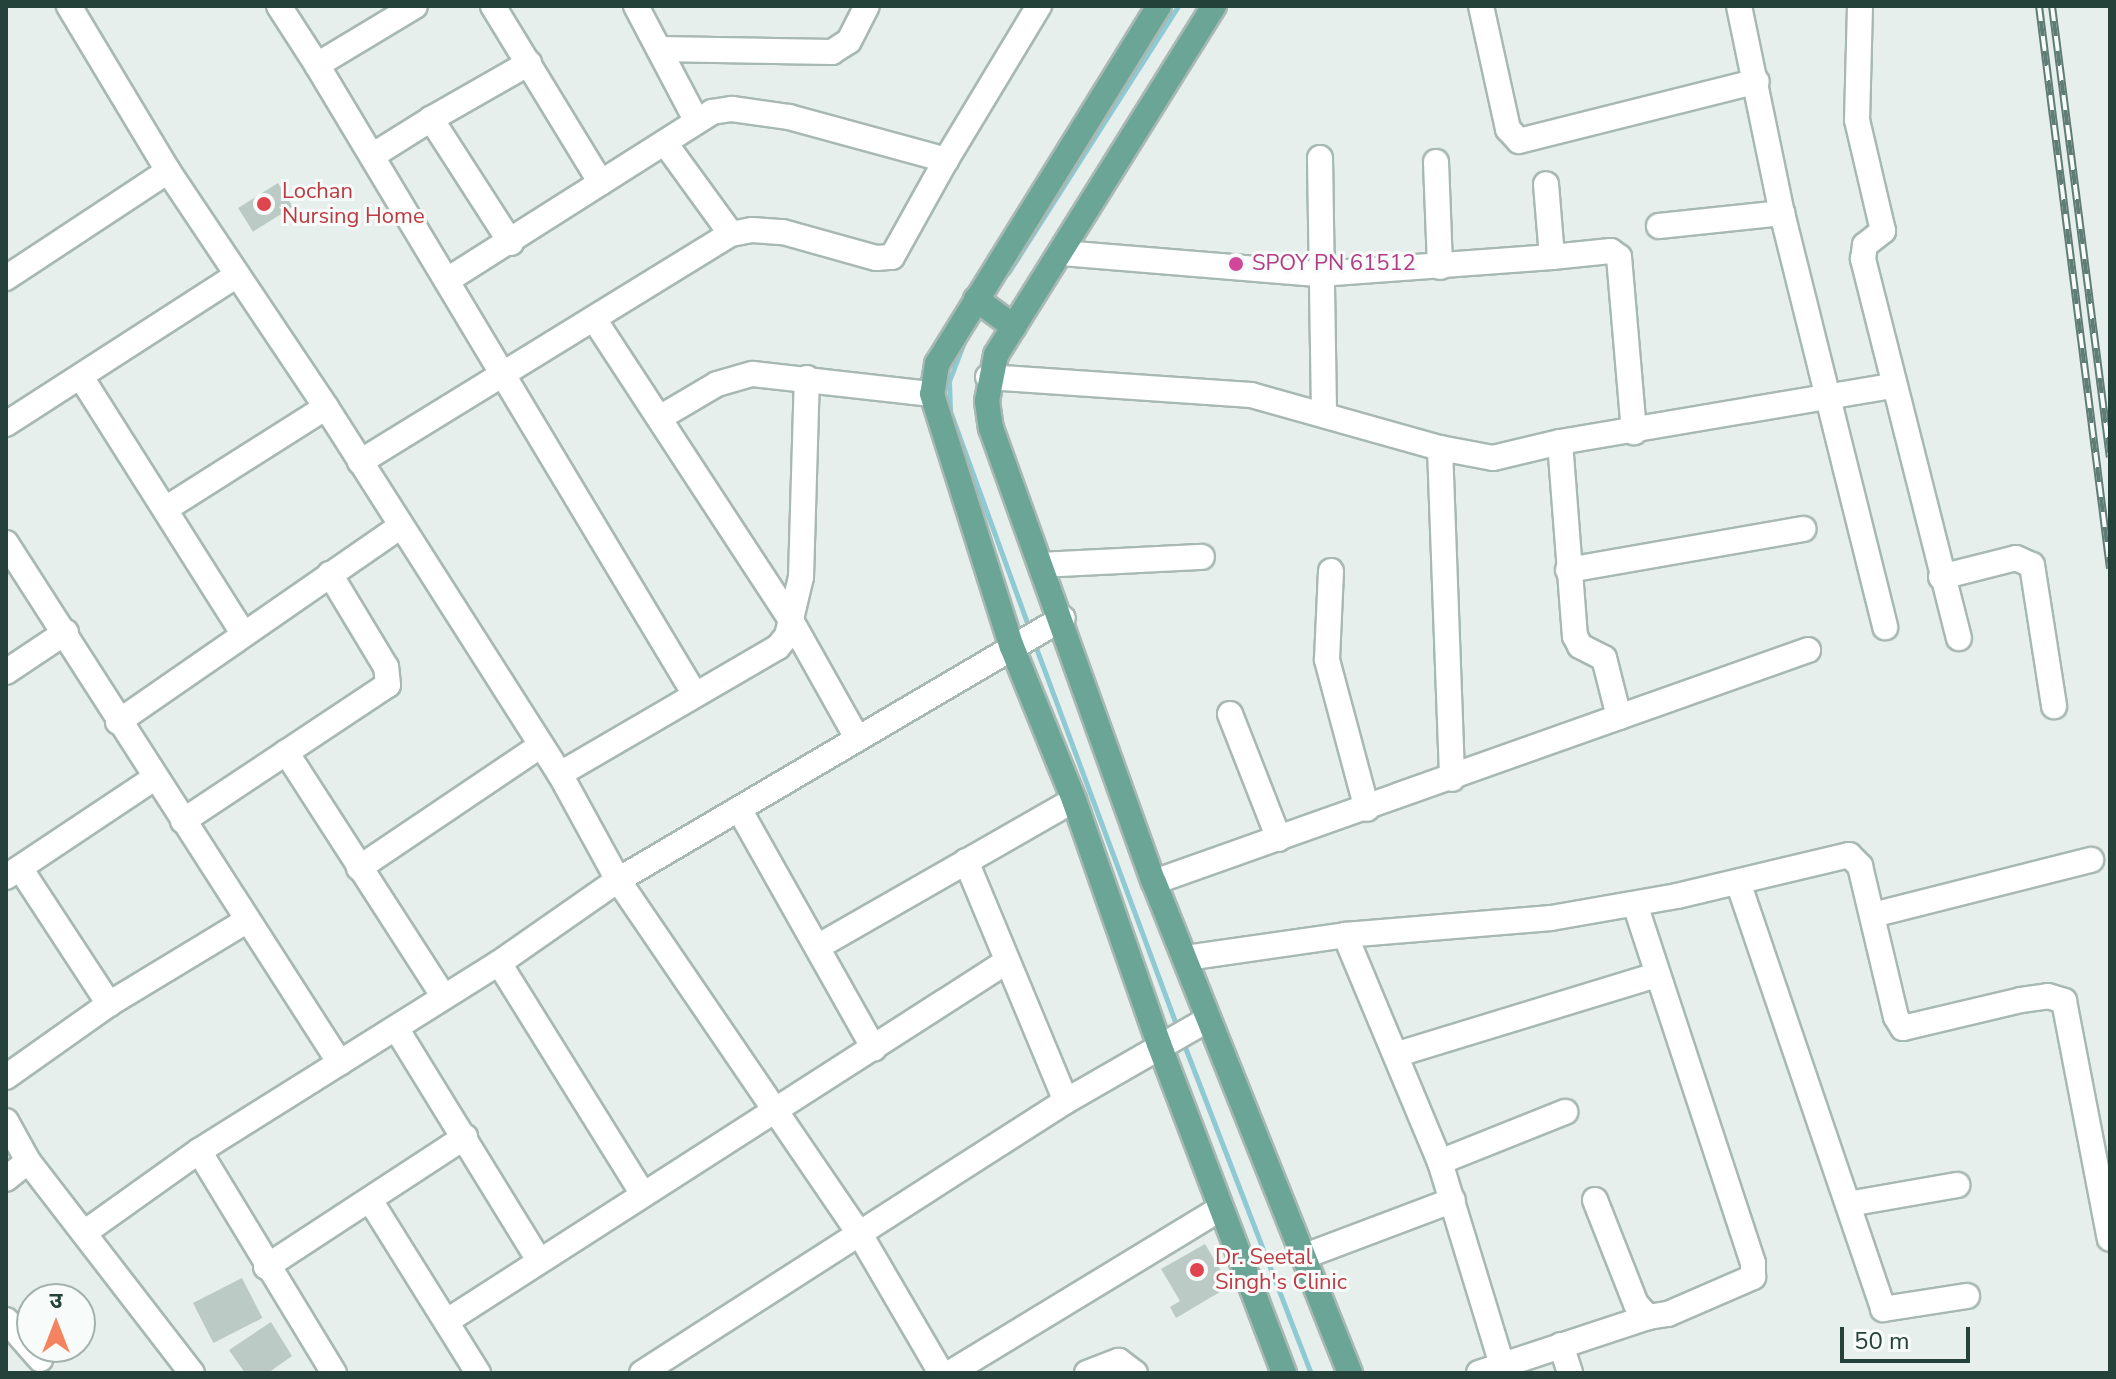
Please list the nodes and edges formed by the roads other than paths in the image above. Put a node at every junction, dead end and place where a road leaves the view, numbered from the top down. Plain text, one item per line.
1 (69, 6) edge
2 (279, 6) edge
3 (413, 6) edge
4 (493, 6) edge
5 (636, 6) edge
6 (867, 6) edge
7 (1039, 6) edge
8 (1159, 6) edge
9 (1214, 6) edge
10 (1481, 6) edge
11 (1739, 6) edge
12 (1860, 6) edge
13 (659, 49) junction
14 (529, 63) junction
15 (317, 65) junction
16 (1757, 81) junction
17 (431, 119) junction
18 (696, 120) junction
19 (665, 143) junction
20 (372, 156) junction
21 (1320, 158) dead end
22 (946, 160) junction
23 (1436, 162) dead end
24 (168, 171) junction
25 (601, 183) junction
26 (1546, 184) dead end
27 (1782, 213) junction
28 (1659, 226) dead end
29 (731, 234) junction
30 (511, 243) junction
31 (1062, 253) junction
32 (1552, 257) junction
33 (1440, 267) junction
34 (1320, 274) junction
35 (237, 275) junction
36 (6, 278) edge
37 (449, 279) junction
38 (980, 302) junction
39 (594, 319) junction
40 (1009, 323) junction
41 (499, 374) junction
42 (81, 377) junction
43 (988, 377) junction
44 (807, 378) junction
45 (1892, 386) junction
46 (932, 394) junction
47 (1831, 398) junction
48 (326, 407) junction
49 (1324, 413) junction
50 (661, 417) junction
51 (6, 424) edge
52 (1634, 432) junction
53 (1560, 442) junction
54 (1440, 448) junction
55 (360, 462) junction
56 (167, 508) junction
57 (400, 527) junction
58 (1803, 529) dead end
59 (6, 543) edge
60 (1202, 557) dead end
61 (1042, 565) junction
62 (1568, 570) junction
63 (1331, 571) dead end
64 (330, 574) junction
65 (1941, 577) junction
66 (792, 622) junction
67 (1057, 622) junction
68 (1885, 627) dead end
69 (66, 632) junction
70 (243, 633) junction
71 (1959, 638) dead end
72 (1020, 642) junction
73 (1808, 650) dead end
74 (6, 672) edge
75 (694, 693) junction
76 (2054, 706) dead end
77 (1230, 714) dead end
78 (1619, 717) junction
79 (118, 722) junction
80 (856, 736) junction
81 (540, 746) junction
82 (286, 752) junction
83 (560, 774) junction
84 (156, 777) junction
85 (1452, 779) junction
86 (1074, 800) junction
87 (739, 809) junction
88 (1367, 809) junction
89 (183, 821) junction
90 (1279, 839) junction
91 (2091, 860) dead end
92 (966, 861) junction
93 (359, 868) junction
94 (13, 873) edge
95 (618, 880) junction
96 (1154, 882) junction
97 (1738, 882) junction
98 (1635, 904) junction
99 (1873, 915) junction
100 (246, 921) junction
101 (1345, 935) junction
102 (819, 946) junction
103 (1186, 958) junction
104 (1006, 962) junction
105 (499, 963) junction
106 (1657, 975) junction
107 (443, 996) junction
108 (109, 1004) junction
109 (1200, 1024) junction
110 (396, 1028) junction
111 (1164, 1042) junction
112 (874, 1049) junction
113 (1398, 1054) junction
114 (340, 1063) junction
115 (6, 1077) edge
116 (1066, 1101) junction
117 (1565, 1112) dead end
118 (777, 1114) junction
119 (6, 1121) edge
120 (465, 1137) junction
121 (199, 1151) junction
122 (28, 1161) junction
123 (1440, 1162) junction
124 (6, 1179) edge
125 (1957, 1185) dead end
126 (643, 1194) junction
127 (370, 1200) junction
128 (1453, 1200) junction
129 (1595, 1200) dead end
130 (1848, 1204) junction
131 (1220, 1209) junction
132 (84, 1233) junction
133 (861, 1236) junction
134 (2110, 1239) edge
135 (1305, 1256) junction
136 (538, 1259) junction
137 (266, 1267) junction
138 (1967, 1296) dead end
139 (1648, 1317) junction
140 (447, 1321) junction
141 (1561, 1345) junction
142 (1502, 1365) junction
143 (192, 1373) edge
144 (334, 1373) edge
145 (478, 1373) edge
146 (642, 1373) edge
147 (941, 1373) edge
148 (950, 1373) edge
149 (1087, 1373) edge
150 (1135, 1373) edge
151 (1284, 1373) edge
152 (1350, 1373) edge
153 (1479, 1373) edge
154 (1570, 1373) edge

1 - 24 street
2 - 15 street
3 - 15 street
4 - 14 street
5 - 13 street
6 - 13 street
7 - 22 street
8 - 38 main road
9 - 31 main road
10 - 16 street
11 - 16 street
12 - 45 street
13 - 18 street
14 - 17 street
14 - 25 street
15 - 20 street
16 - 27 street
17 - 20 street
17 - 30 street
18 - 19 street
18 - 22 street
19 - 25 street
19 - 29 street
20 - 37 street
21 - 34 street
22 - 29 street
23 - 33 street
24 - 35 street
24 - 36 street
25 - 30 street
26 - 32 street
27 - 28 street
27 - 47 street
29 - 39 street
30 - 37 street
31 - 34 street
31 - 40 main road
32 - 33 street
32 - 52 street
33 - 34 street
34 - 49 street
35 - 42 street
35 - 48 street
37 - 41 street
38 - 40 main road
38 - 46 main road
39 - 41 street
39 - 50 street
40 - 43 main road
41 - 55 street
41 - 75 street
42 - 51 street
42 - 56 street
43 - 49 street
43 - 61 main road
44 - 46 street
44 - 50 street
44 - 66 street
45 - 47 street
45 - 65 street
46 - 72 main road
47 - 52 street
47 - 68 street
48 - 55 street
48 - 56 street
49 - 54 street
50 - 66 street
52 - 53 street
53 - 54 street
53 - 62 street
54 - 85 street
55 - 57 street
56 - 70 street
57 - 64 street
57 - 81 street
58 - 62 street
59 - 69 street
60 - 61 street
61 - 67 main road
62 - 78 street
63 - 88 street
64 - 70 street
64 - 82 street
65 - 71 street
65 - 76 street
66 - 75 street
66 - 80 street
67 - 72 street
67 - 96 main road
69 - 74 street
69 - 79 street
70 - 79 street
72 - 80 street
72 - 86 main road
73 - 78 street
75 - 83 street
77 - 90 street
78 - 85 street
79 - 84 street
80 - 87 street
81 - 83 street
81 - 93 street
82 - 89 street
82 - 93 street
83 - 95 street
84 - 89 street
84 - 94 street
85 - 88 street
86 - 92 street
86 - 111 main road
87 - 95 street
87 - 102 street
88 - 90 street
89 - 100 street
90 - 96 street
91 - 99 street
92 - 102 street
92 - 104 street
93 - 107 street
94 - 108 street
95 - 105 street
95 - 118 street
96 - 103 main road
97 - 98 street
97 - 99 street
97 - 130 street
98 - 101 street
98 - 106 street
99 - 134 street
100 - 108 street
100 - 114 street
101 - 103 street
101 - 113 street
102 - 112 street
103 - 109 main road
104 - 112 street
104 - 116 street
105 - 107 street
105 - 126 street
106 - 113 street
106 - 139 street
107 - 110 street
108 - 115 street
109 - 111 street
109 - 135 main road
110 - 114 street
110 - 120 street
111 - 116 street
111 - 131 main road
112 - 118 street
113 - 123 street
114 - 121 street
116 - 133 street
117 - 123 street
118 - 126 street
118 - 133 street
119 - 122 street
120 - 127 street
120 - 136 street
121 - 132 street
121 - 137 street
122 - 124 street
122 - 132 street
123 - 128 street
125 - 130 street
126 - 136 street
127 - 137 street
127 - 140 street
128 - 135 street
128 - 142 street
129 - 139 street
130 - 138 street
131 - 148 street
131 - 151 main road
132 - 143 street
133 - 146 street
133 - 147 street
135 - 152 main road
136 - 140 street
137 - 144 street
139 - 141 street
140 - 145 street
141 - 142 street
141 - 154 street
142 - 153 street
149 - 150 street

